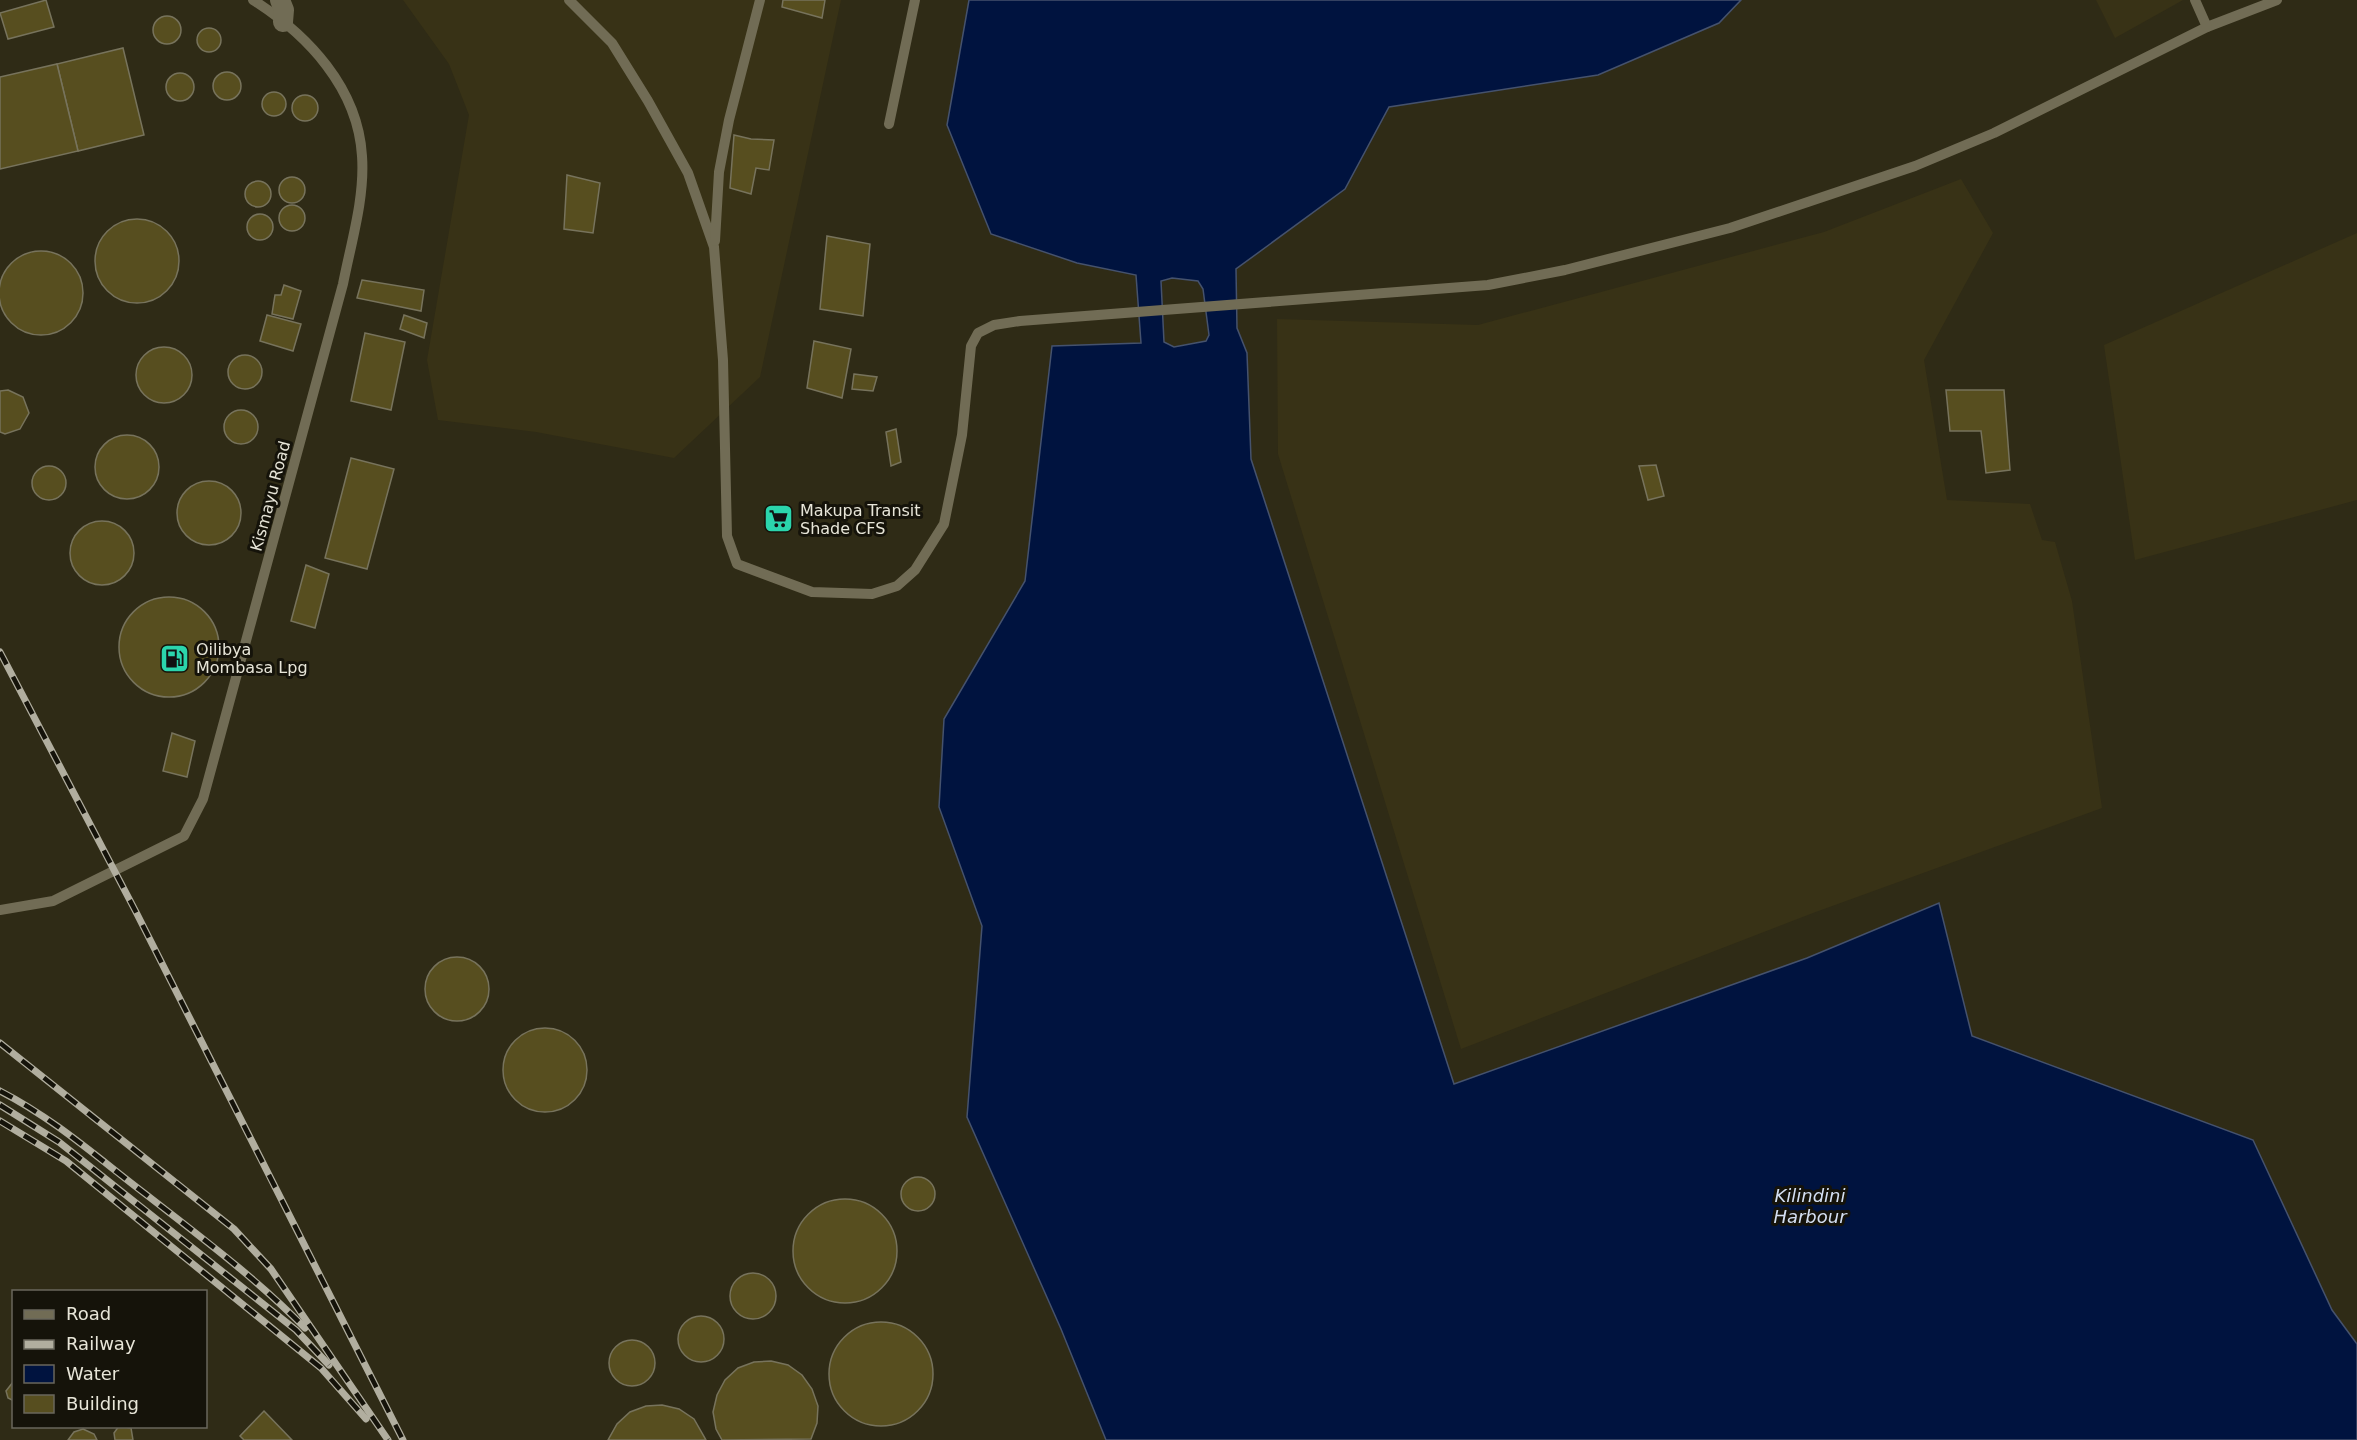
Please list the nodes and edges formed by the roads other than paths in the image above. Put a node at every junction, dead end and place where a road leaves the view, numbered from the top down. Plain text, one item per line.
1 (253, 0) edge
2 (280, 0) edge
3 (569, 0) edge
4 (760, 0) edge
5 (915, 0) edge
6 (2195, 0) edge
7 (2277, 0) edge
8 (284, 22) junction
9 (2207, 27) junction
10 (889, 124) dead end
11 (714, 247) junction
12 (0, 910) edge

1 - 8 lane, Kismayu Road
2 - 8 street
3 - 11 lane
4 - 11 lane
5 - 10 lane
6 - 9 lane
7 - 9 lane
8 - 12 lane, Kismayu Road
9 - 11 lane

